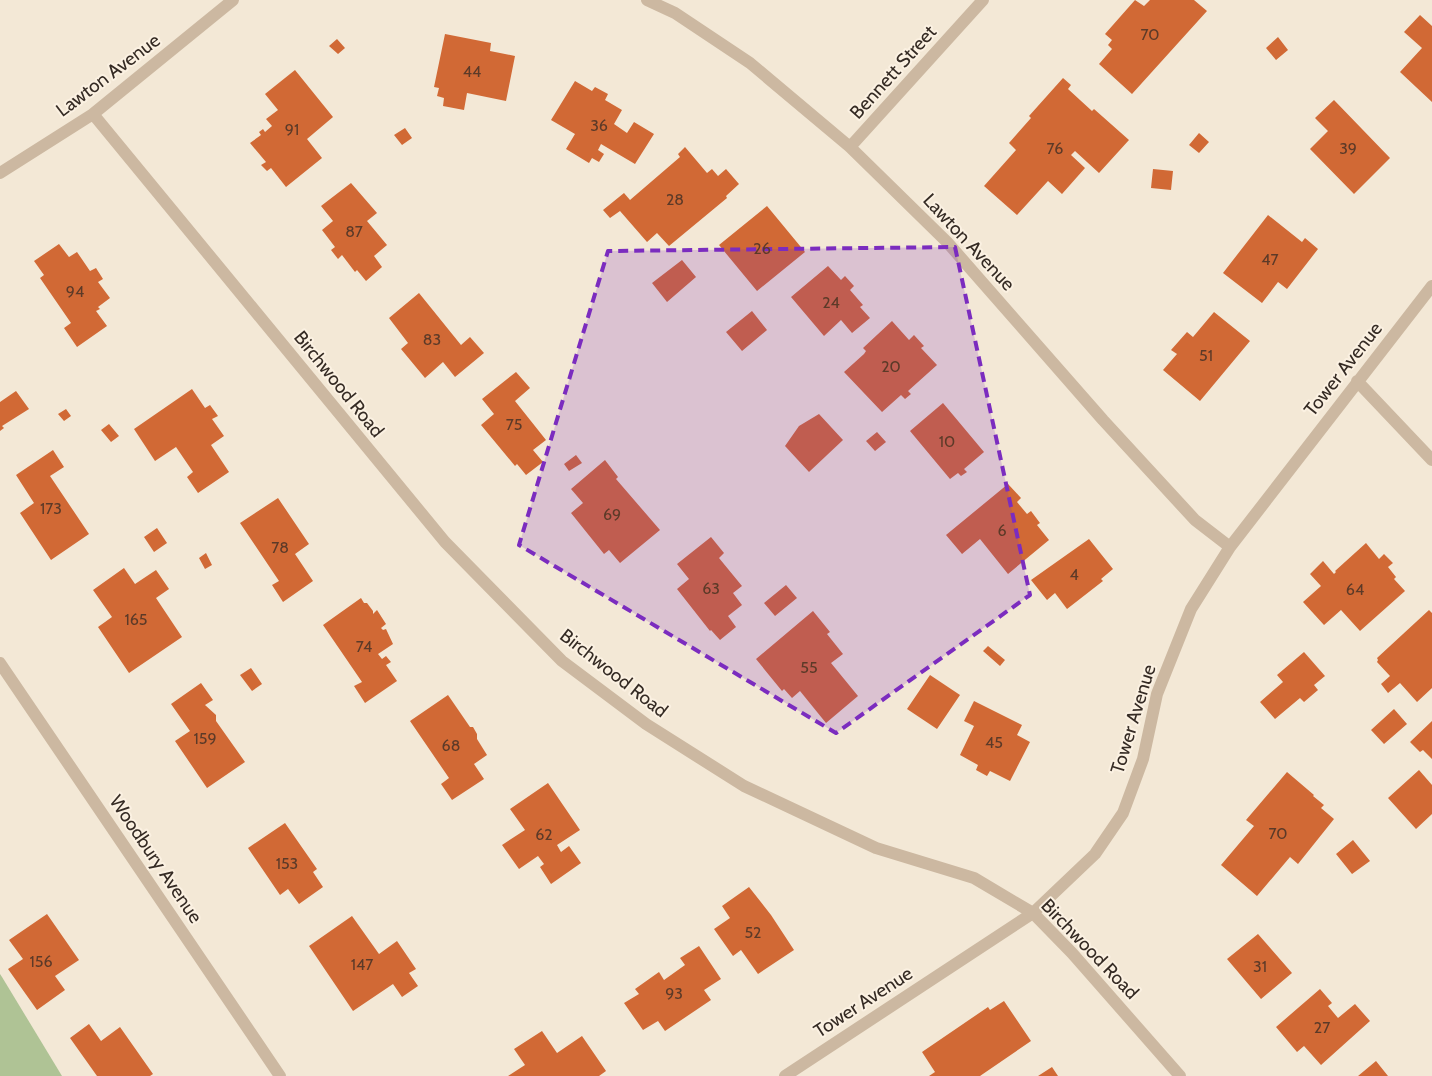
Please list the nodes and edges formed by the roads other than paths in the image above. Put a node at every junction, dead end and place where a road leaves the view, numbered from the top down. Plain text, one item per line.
1 (233, 0) edge
2 (647, 0) edge
3 (983, 0) edge
4 (93, 114) junction
5 (850, 147) junction
6 (0, 173) edge
7 (1432, 286) edge
8 (1357, 381) junction
9 (1432, 460) edge
10 (1230, 547) junction
11 (0, 663) edge
12 (1033, 913) junction
13 (280, 1076) edge
14 (785, 1076) edge
15 (1180, 1076) edge

1 - 4 street, Lawton Avenue
2 - 5 street, Lawton Avenue
3 - 5 street, Bennett Street
4 - 6 street, Lawton Avenue
4 - 12 street, Birchwood Road
5 - 10 street, Lawton Avenue
7 - 8 street, Tower Avenue
8 - 9 street
8 - 10 street, Tower Avenue
10 - 12 street, Tower Avenue
11 - 13 street, Woodbury Avenue
12 - 14 street, Tower Avenue
12 - 15 street, Birchwood Road

